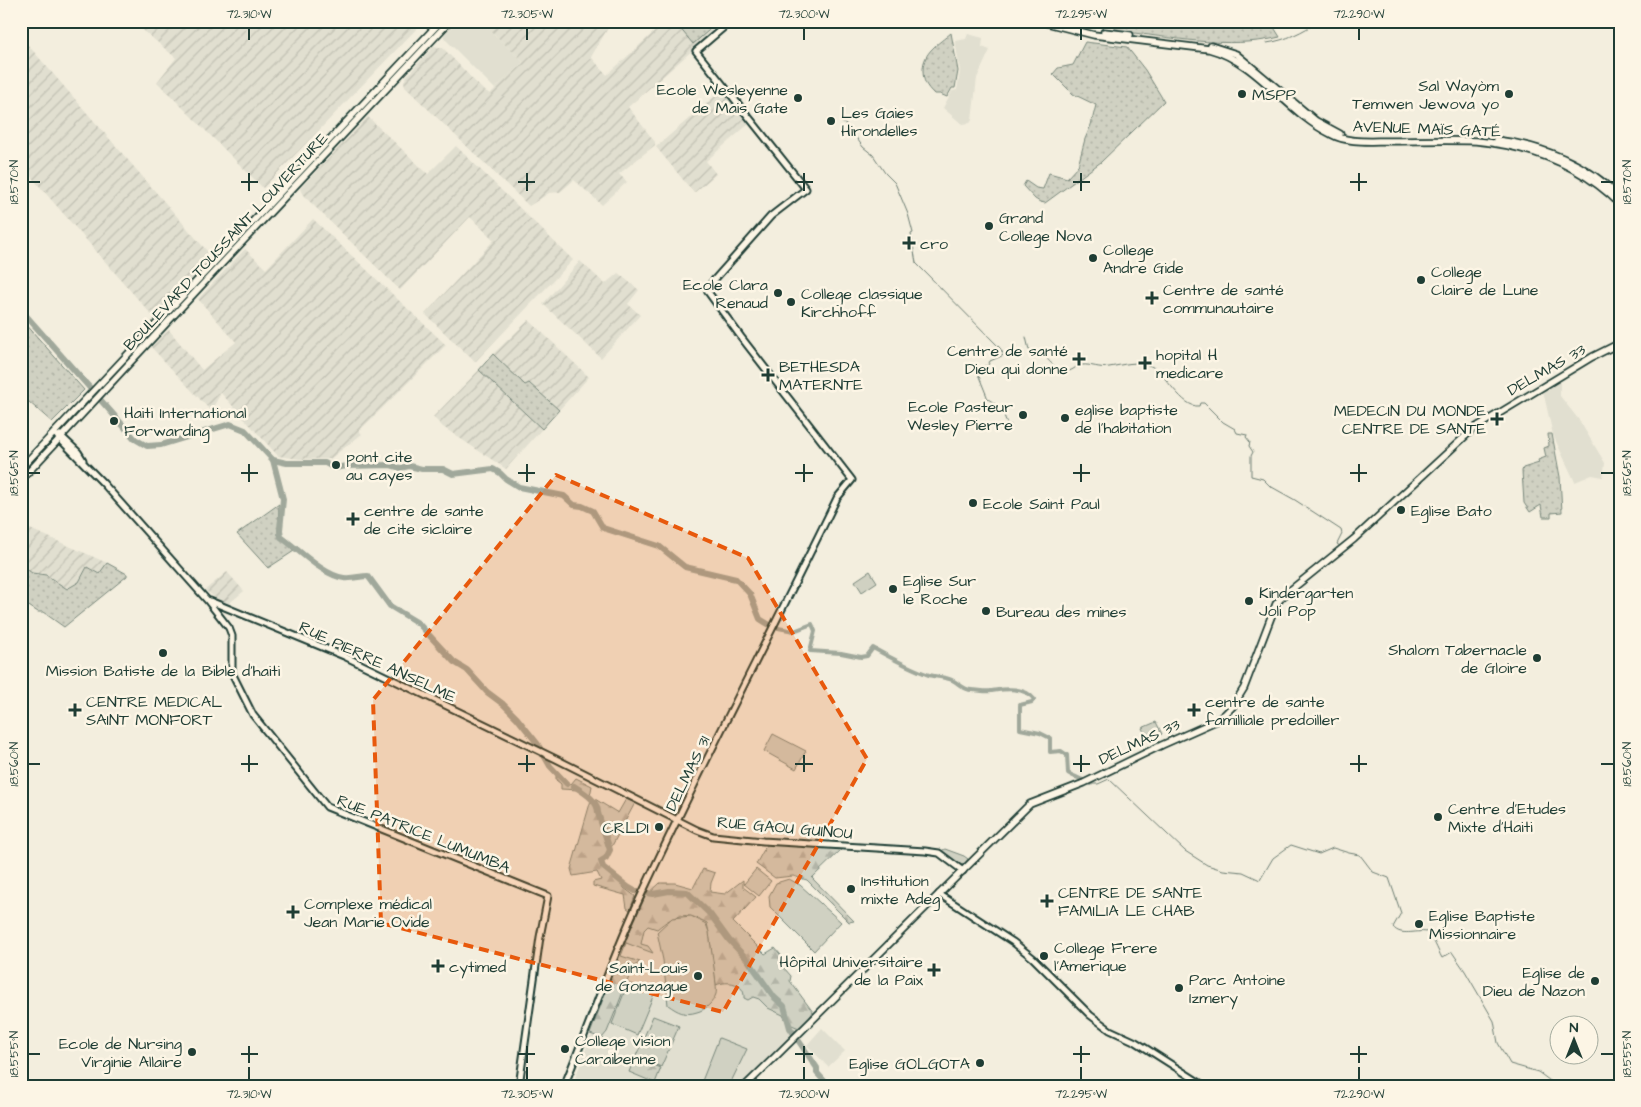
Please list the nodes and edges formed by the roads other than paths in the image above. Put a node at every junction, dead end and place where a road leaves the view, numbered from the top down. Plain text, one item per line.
1 (441, 21) edge
2 (450, 21) edge
3 (731, 21) edge
4 (1039, 21) edge
5 (1054, 21) edge
6 (1620, 198) edge
7 (1620, 204) edge
8 (1620, 343) edge
9 (55, 432) junction
10 (60, 438) junction
11 (21, 468) edge
12 (21, 480) edge
13 (207, 599) junction
14 (550, 756) joint
15 (678, 820) junction
16 (963, 871) junction
17 (939, 894) junction
18 (519, 1086) edge
19 (564, 1086) edge
20 (745, 1086) edge
21 (1205, 1086) edge

1 - 9 main road, BOULEVARD TOUSSAINT LOUVERTURE
2 - 10 main road, BOULEVARD TOUSSAINT LOUVERTURE
3 - 15 street, DELMAS 31
4 - 7 main road, AVENUE MAÏS GATÉ
5 - 6 main road, AVENUE MAÏS GATÉ
8 - 16 main road, DELMAS 33
9 - 10 street, RUE PATRICE LUMUMBA
9 - 11 main road, BOULEVARD TOUSSAINT LOUVERTURE
10 - 12 main road, BOULEVARD TOUSSAINT LOUVERTURE
10 - 13 street, RUE PATRICE LUMUMBA
13 - 14 street, RUE PIERRE ANSELME
13 - 18 street, RUE PATRICE LUMUMBA
14 - 15 street, RUE GAOU GUINOU
15 - 16 street, RUE GAOU GUINOU
15 - 19 street, DELMAS 31
16 - 17 main road, DELMAS 33
17 - 20 main road, DELMAS 33
17 - 21 street

